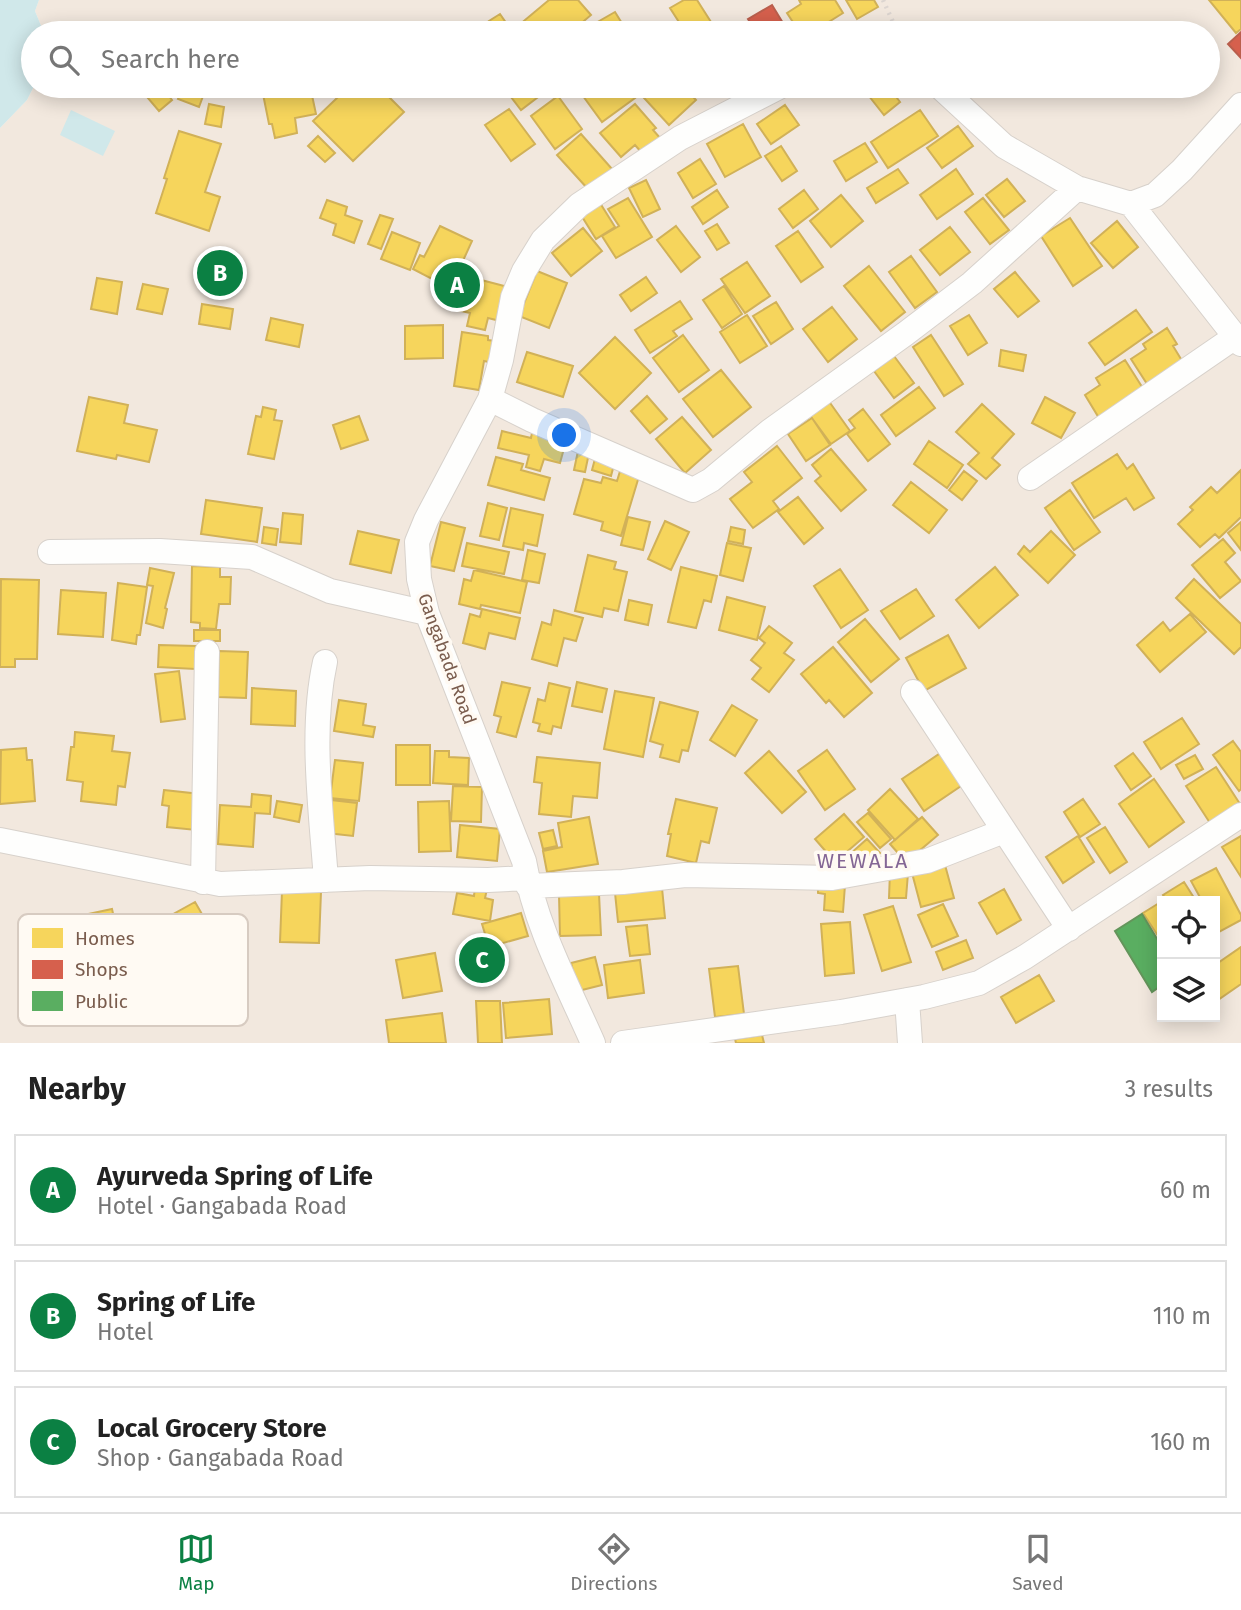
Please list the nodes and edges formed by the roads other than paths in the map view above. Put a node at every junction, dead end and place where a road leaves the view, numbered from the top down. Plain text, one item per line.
1 (758, 98) edge
2 (952, 98) edge
3 (1241, 105) edge
4 (1077, 188) junction
5 (1132, 204) junction
6 (1238, 340) edge
7 (490, 399) junction
8 (1030, 478) dead end
9 (50, 552) dead end
10 (427, 613) junction
11 (206, 652) dead end
12 (325, 662) dead end
13 (913, 692) dead end
14 (1241, 815) edge
15 (1004, 831) junction
16 (0, 840) edge
17 (326, 880) junction
18 (203, 882) junction
19 (527, 882) junction
20 (1069, 929) junction
21 (907, 1000) junction
22 (593, 1043) edge
23 (623, 1043) edge
24 (910, 1043) edge

1 - 7 street, Gangabada Road
2 - 4 street
3 - 5 street
4 - 5 street
4 - 7 street
5 - 6 street
6 - 8 street
7 - 10 street, Gangabada Road
9 - 10 street
10 - 19 street, Gangabada Road
11 - 18 street
12 - 17 street
13 - 15 street
14 - 20 street
15 - 19 street
15 - 20 street
16 - 18 street
17 - 18 street
17 - 19 street
19 - 22 street, Gangabada Road
20 - 21 street
21 - 23 street
21 - 24 street

